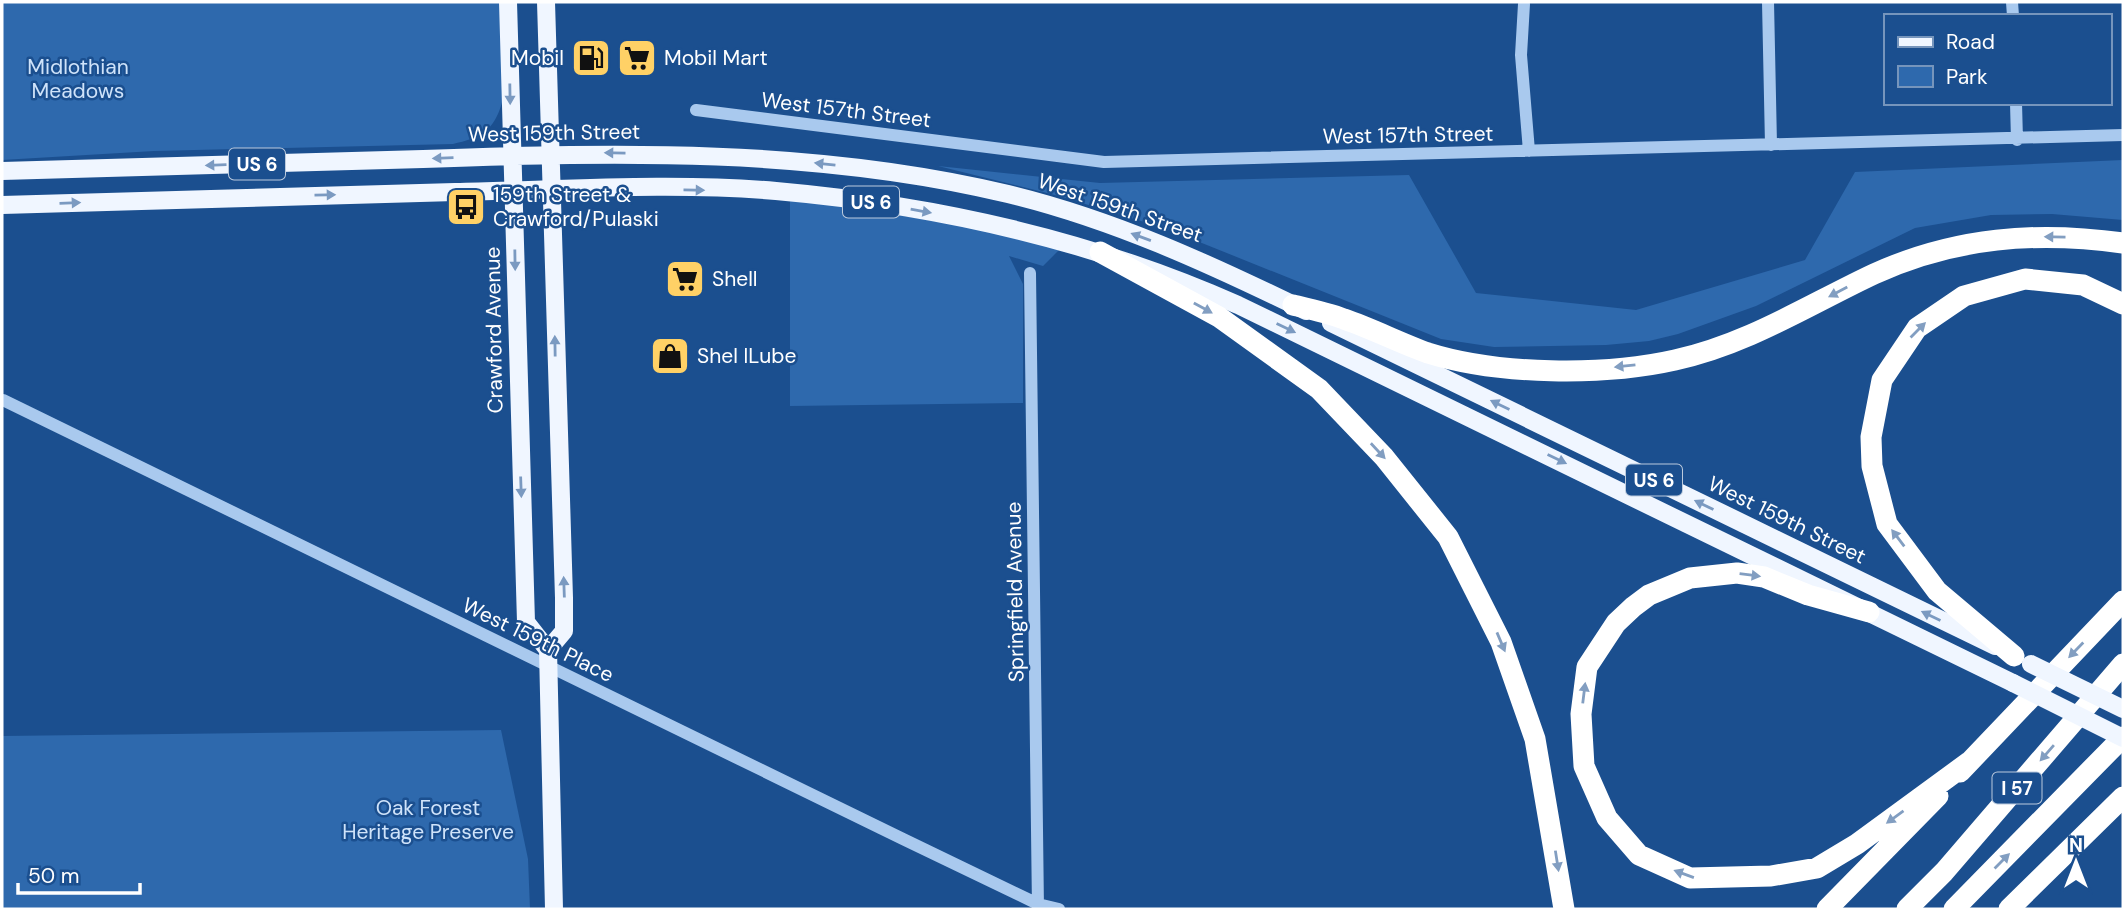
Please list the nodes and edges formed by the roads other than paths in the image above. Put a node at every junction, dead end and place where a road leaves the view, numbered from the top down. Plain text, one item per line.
1 (508, 2) edge
2 (546, 2) edge
3 (1768, 2) edge
4 (1524, 4) dead end
5 (2016, 105) edge
6 (696, 110) dead end
7 (2123, 135) edge
8 (2017, 140) junction
9 (1771, 145) junction
10 (1529, 151) junction
11 (552, 153) junction
12 (511, 155) junction
13 (2, 171) edge
14 (553, 190) junction
15 (512, 191) junction
16 (2, 205) edge
17 (2123, 243) edge
18 (1100, 252) junction
19 (1030, 273) dead end
20 (1293, 304) junction
21 (2123, 304) edge
22 (3, 400) edge
23 (2123, 601) edge
24 (1869, 612) junction
25 (548, 658) junction
26 (2023, 660) junction
27 (2123, 664) edge
28 (2123, 709) edge
29 (2123, 738) edge
30 (1969, 762) junction
31 (2123, 797) edge
32 (2104, 816) junction
33 (1038, 907) edge
34 (554, 909) edge
35 (1059, 909) edge
36 (1564, 909) edge
37 (1827, 909) edge
38 (1908, 909) edge
39 (1954, 909) edge
40 (2009, 909) edge
41 (2032, 909) edge

1 -> 12 main road, Crawford Avenue
2 - 11 main road
3 - 9 street
4 - 10 street
5 - 8 street
6 - 10 street, West 157th Street
7 - 8 street, West 157th Street
8 - 9 street, West 157th Street
9 - 10 street, West 157th Street
11 - 12 main road, West 159th Street / US 6
11 - 14 main road
20 -> 11 main road, West 159th Street / US 6
12 -> 13 main road, West 159th Street / US 6
12 - 15 main road, Crawford Avenue
14 - 15 main road, US 6
14 -> 18 main road, US 6
25 -> 14 main road
16 -> 15 main road, US 6
15 -> 25 main road, Crawford Avenue
17 -> 20 highway
18 -> 24 main road, US 6
18 -> 36 highway
19 - 33 street, Springfield Avenue
26 -> 20 main road, West 159th Street / US 6
26 -> 21 highway
22 - 25 street, West 159th Place
23 -> 30 highway
24 - 29 main road, US 6, bridge
30 -> 24 highway
25 - 33 street, West 159th Place
25 - 34 main road
26 - 28 main road, West 159th Street / US 6, bridge
27 -> 38 highway, I 57
39 -> 29 highway, I 57
30 - 37 highway
31 - 32 highway
32 - 40 highway
32 - 41 highway
33 - 35 street, West 159th Place

